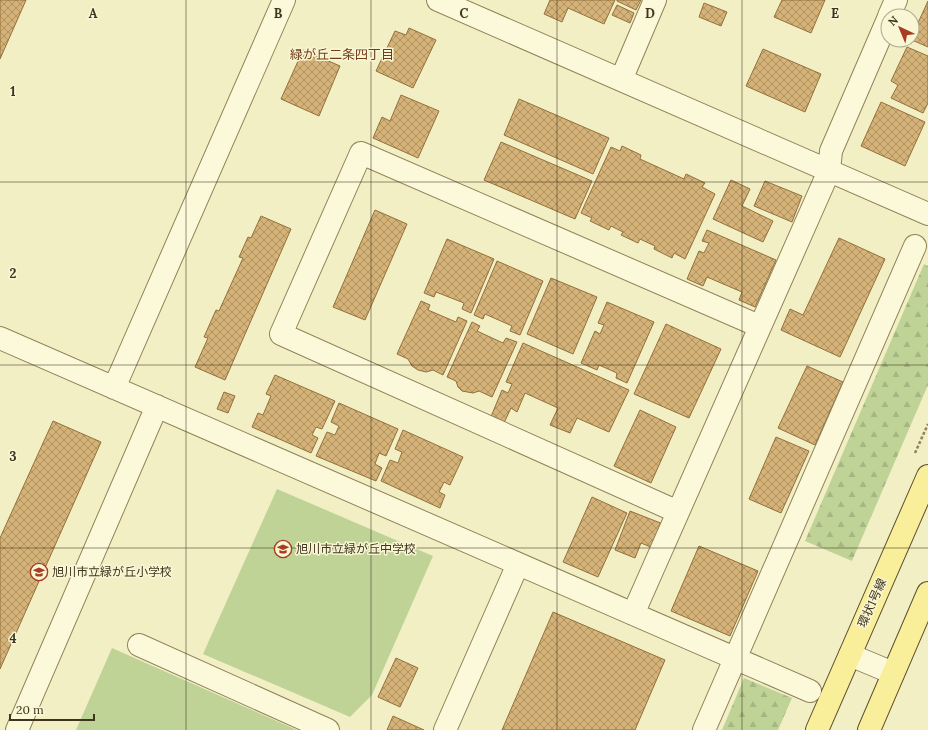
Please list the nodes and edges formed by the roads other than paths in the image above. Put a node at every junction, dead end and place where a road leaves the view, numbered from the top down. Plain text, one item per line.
1 (284, 0) edge
2 (438, 0) edge
3 (655, 0) edge
4 (880, 38) edge
5 (621, 80) junction
6 (829, 171) junction
7 (928, 214) edge
8 (915, 246) dead end
9 (760, 326) junction
10 (0, 338) edge
11 (114, 388) junction
12 (157, 406) junction
13 (928, 476) edge
14 (678, 512) junction
15 (518, 564) junction
16 (928, 593) edge
17 (633, 614) junction
18 (139, 645) dead end
19 (850, 655) junction
20 (735, 658) junction
21 (893, 673) junction
22 (810, 691) dead end
23 (17, 730) edge
24 (328, 730) edge
25 (445, 730) edge
26 (704, 730) edge
27 (816, 730) edge
28 (869, 730) edge

1 - 11 street
2 - 5 street
3 - 5 street
4 - 6 street
5 - 6 street
6 - 7 street
6 - 9 street
8 - 20 street
9 - 14 street
9 - 14 street
10 - 11 street
11 - 12 street
12 - 15 street
12 - 23 street
13 - 19 main road, 環状1号線
14 - 17 street
15 - 17 street
15 - 25 street
16 - 21 main road
17 - 20 street
18 - 24 street
19 - 21 street
19 - 27 main road, 環状1号線
20 - 22 street
20 - 26 street
21 - 28 main road

